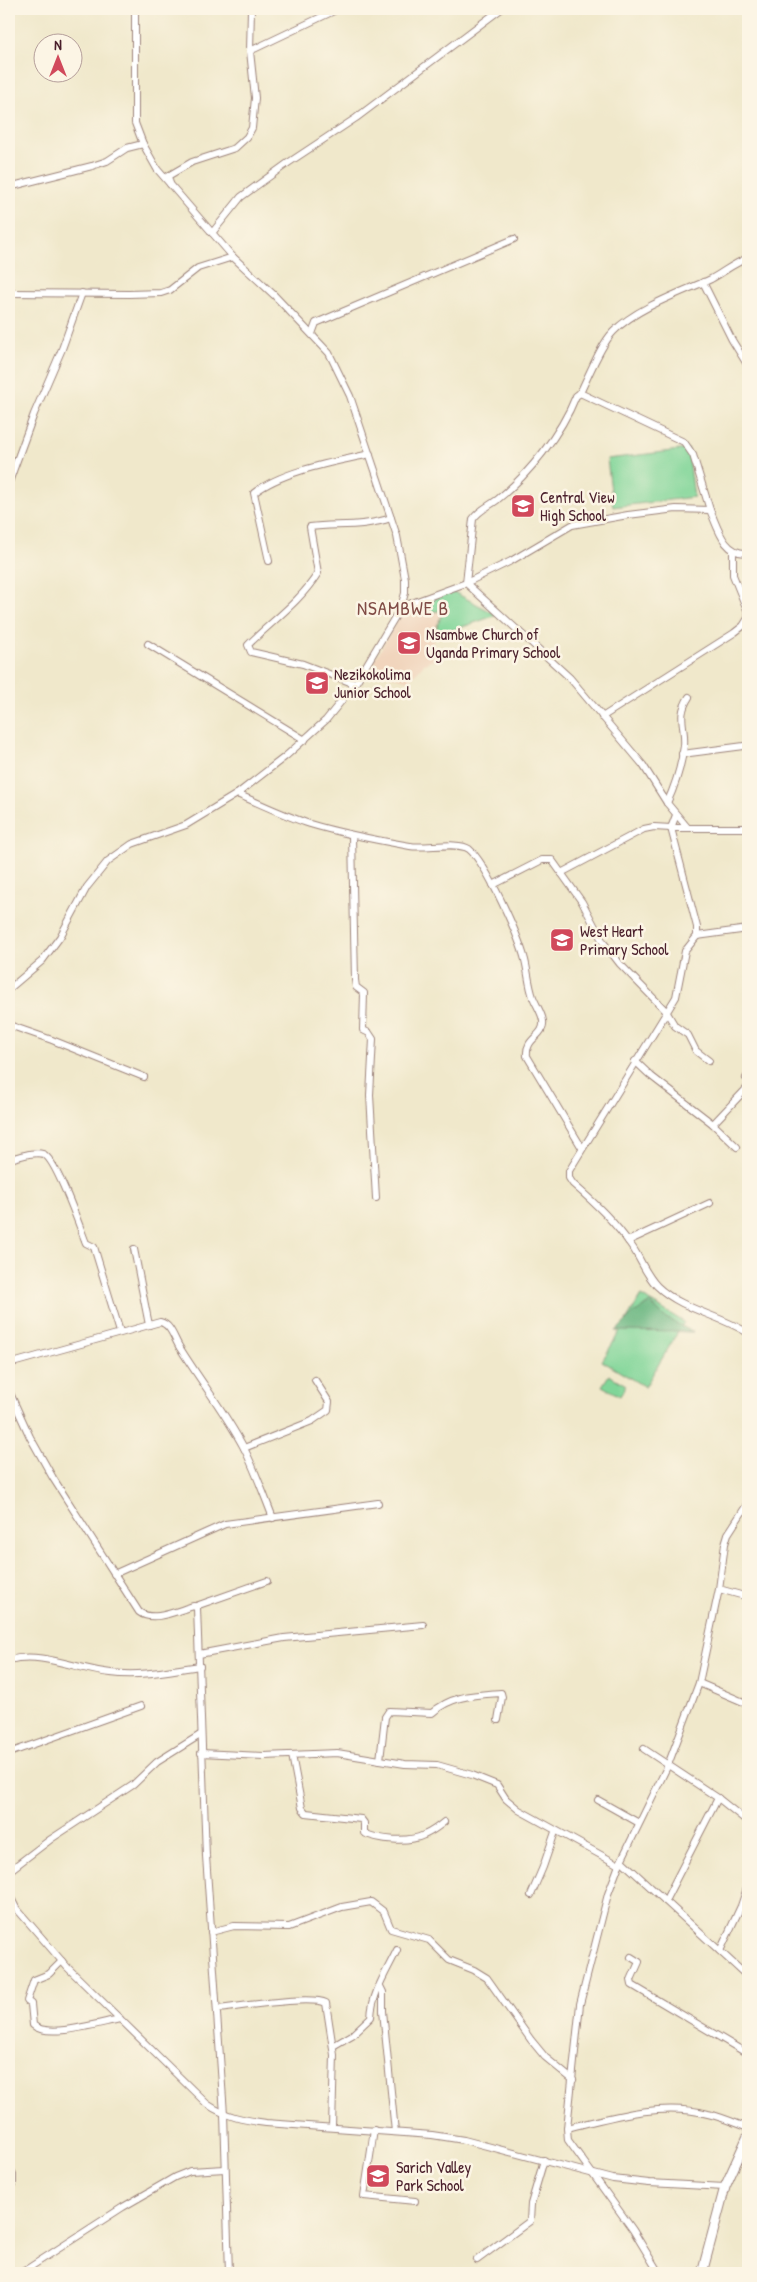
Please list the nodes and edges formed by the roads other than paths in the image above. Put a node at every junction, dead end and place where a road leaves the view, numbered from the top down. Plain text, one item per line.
1 (135, 9) edge
2 (251, 9) edge
3 (338, 9) edge
4 (501, 9) edge
5 (250, 51) junction
6 (143, 144) junction
7 (171, 186) junction
8 (9, 187) edge
9 (212, 233) junction
10 (514, 240) dead end
11 (233, 257) junction
12 (748, 258) edge
13 (703, 282) junction
14 (82, 292) junction
15 (9, 293) edge
16 (312, 334) junction
17 (748, 366) edge
18 (580, 393) junction
19 (370, 454) junction
20 (9, 482) edge
21 (710, 510) junction
22 (391, 518) junction
23 (732, 550) junction
24 (748, 553) edge
25 (269, 561) dead end
26 (466, 583) junction
27 (401, 607) junction
28 (748, 612) edge
29 (748, 618) edge
30 (148, 644) dead end
31 (355, 684) junction
32 (689, 697) dead end
33 (602, 717) junction
34 (305, 740) junction
35 (744, 746) dead end
36 (682, 754) junction
37 (236, 794) junction
38 (667, 803) junction
39 (676, 814) junction
40 (687, 827) junction
41 (671, 828) junction
42 (748, 828) edge
43 (352, 836) junction
44 (561, 873) junction
45 (493, 885) junction
46 (748, 929) edge
47 (697, 936) junction
48 (9, 988) edge
49 (666, 1011) junction
50 (9, 1025) edge
51 (635, 1061) junction
52 (709, 1061) dead end
53 (144, 1077) dead end
54 (748, 1087) edge
55 (713, 1124) junction
56 (737, 1147) dead end
57 (582, 1148) junction
58 (9, 1160) edge
59 (376, 1198) dead end
60 (710, 1203) dead end
61 (628, 1241) junction
62 (134, 1249) dead end
63 (149, 1325) junction
64 (120, 1332) junction
65 (748, 1333) edge
66 (9, 1364) edge
67 (315, 1380) dead end
68 (9, 1391) edge
69 (244, 1448) junction
70 (378, 1503) dead end
71 (748, 1503) edge
72 (273, 1518) junction
73 (114, 1574) junction
74 (267, 1581) dead end
75 (719, 1589) junction
76 (748, 1597) edge
77 (196, 1606) junction
78 (423, 1626) dead end
79 (199, 1654) junction
80 (9, 1660) edge
81 (200, 1666) junction
82 (699, 1682) junction
83 (748, 1704) edge
84 (141, 1706) dead end
85 (498, 1720) dead end
86 (200, 1735) junction
87 (644, 1749) dead end
88 (9, 1752) edge
89 (201, 1753) junction
90 (292, 1755) junction
91 (380, 1760) junction
92 (668, 1765) junction
93 (718, 1798) junction
94 (598, 1800) dead end
95 (444, 1822) dead end
96 (748, 1822) edge
97 (639, 1824) junction
98 (555, 1832) junction
99 (621, 1863) junction
100 (9, 1871) edge
101 (748, 1885) edge
102 (9, 1894) edge
103 (530, 1895) dead end
104 (665, 1901) junction
105 (211, 1932) junction
106 (397, 1950) dead end
107 (720, 1951) junction
108 (631, 1957) dead end
109 (62, 1961) junction
110 (748, 1977) edge
111 (380, 1986) junction
112 (217, 2009) junction
113 (120, 2020) junction
114 (333, 2046) junction
115 (748, 2054) edge
116 (573, 2080) junction
117 (224, 2114) junction
118 (332, 2127) junction
119 (566, 2128) junction
120 (748, 2128) edge
121 (374, 2130) junction
122 (395, 2132) junction
123 (748, 2136) edge
124 (544, 2160) junction
125 (9, 2167) edge
126 (226, 2169) junction
127 (594, 2174) junction
128 (725, 2187) junction
129 (9, 2189) edge
130 (415, 2201) dead end
131 (477, 2260) dead end
132 (21, 2273) edge
133 (229, 2273) edge
134 (659, 2273) edge
135 (702, 2273) edge

1 - 6 street
2 - 5 street
3 - 5 street
4 - 9 street
5 - 7 street
6 - 7 street
6 - 8 street
7 - 9 street
9 - 11 street
10 - 16 street
11 - 14 street
11 - 16 street
12 - 13 street
13 - 17 street
13 - 18 street
14 - 15 street
14 - 20 street
16 - 19 street
18 - 21 street
18 - 26 street
19 - 22 street
19 - 25 street
21 - 23 street
21 - 26 street
22 - 27 street
22 - 31 street
23 - 24 street
23 - 28 street
26 - 27 street
26 - 33 street
27 - 31 street
29 - 33 street
30 - 34 street
31 - 34 street
32 - 36 street
33 - 38 street
34 - 37 street
35 - 36 street
36 - 38 street
37 - 43 street
37 - 48 street
38 - 39 street
39 - 40 street
39 - 41 street
40 - 41 street
40 - 42 street
41 - 44 street
41 - 47 street
43 - 45 street
43 - 59 street
44 - 45 street
44 - 49 street
45 - 57 street
46 - 47 street
47 - 49 street
49 - 51 street
49 - 52 street
50 - 53 street
51 - 55 street
51 - 57 street
54 - 55 street
55 - 56 street
57 - 61 street
58 - 64 street
60 - 61 street
61 - 65 street
62 - 63 street
63 - 64 street
63 - 69 street
64 - 66 street
67 - 69 street
68 - 73 street
69 - 72 street
70 - 72 street
71 - 75 street
72 - 73 street
73 - 77 street
74 - 77 street
75 - 76 street
75 - 82 street
77 - 79 street
78 - 79 street
79 - 81 street
80 - 81 street
81 - 86 street
82 - 83 street
82 - 92 street
84 - 88 street
85 - 91 street
86 - 89 street
86 - 100 street
87 - 92 street
89 - 90 street
89 - 105 street
90 - 91 street
90 - 95 street
91 - 98 street
92 - 93 street
92 - 97 street
93 - 96 street
93 - 104 street
94 - 97 street
97 - 99 street
98 - 99 street
98 - 103 street
99 - 104 street
99 - 116 street
101 - 107 street
102 - 109 street
104 - 107 street
105 - 112 street
105 - 116 street
106 - 111 street
107 - 110 street
108 - 115 street
109 - 113 street
109 - 113 street
111 - 114 street
111 - 122 street
112 - 114 street
112 - 117 street
113 - 117 street
114 - 118 street
116 - 119 street
117 - 118 street
117 - 126 street
118 - 121 street
119 - 120 street
119 - 127 street
121 - 122 street
121 - 130 street
122 - 124 street
123 - 128 main road
124 - 127 street
124 - 131 street
125 - 129 street
126 - 132 street
126 - 133 street
127 - 128 street
127 - 134 street
128 - 135 main road

